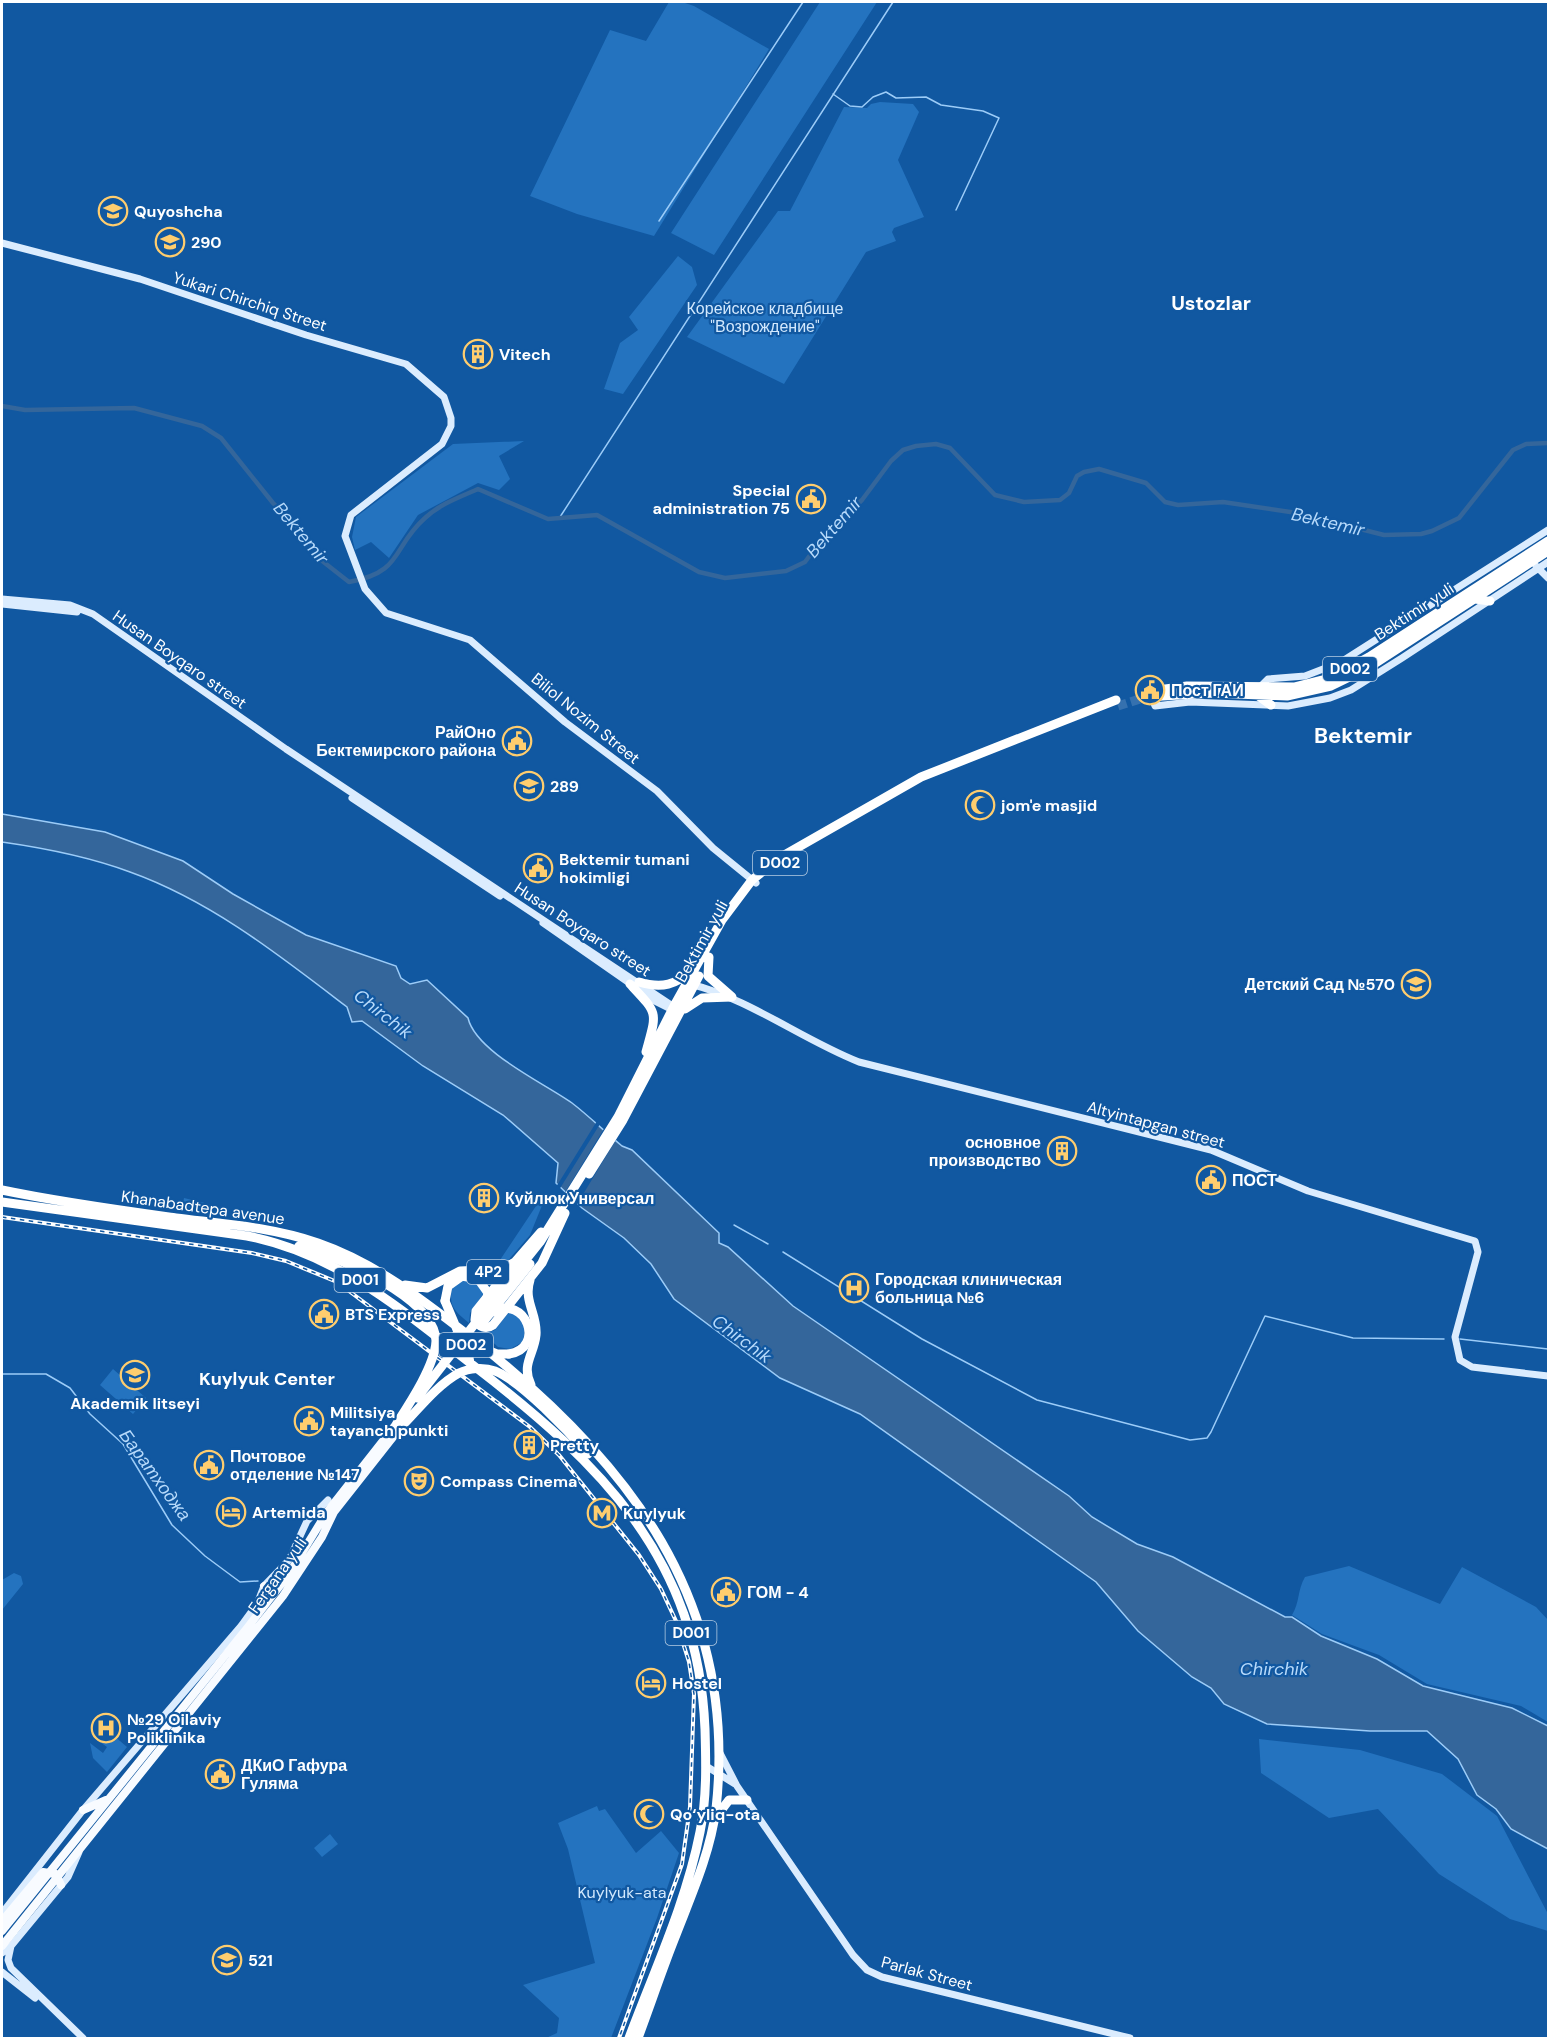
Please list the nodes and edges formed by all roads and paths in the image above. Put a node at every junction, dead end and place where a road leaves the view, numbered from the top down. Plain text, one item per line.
1 (2, 243) edge
2 (1548, 530) edge
3 (1548, 540) edge
4 (1548, 551) edge
5 (1530, 558) junction
6 (1548, 562) edge
7 (1548, 578) edge
8 (2, 599) edge
9 (1475, 599) junction
10 (1490, 601) junction
11 (2, 604) edge
12 (380, 607) joint
13 (1456, 611) junction
14 (1454, 625) junction
15 (1258, 691) junction
16 (1147, 695) joint
17 (1118, 703) tunnel mouth
18 (1271, 705) junction
19 (754, 881) junction
20 (709, 957) junction
21 (699, 963) junction
22 (635, 983) junction
23 (691, 984) junction
24 (732, 997) junction
25 (675, 1010) junction
26 (640, 1073) junction
27 (620, 1118) junction
28 (2, 1190) edge
29 (2, 1202) edge
30 (562, 1211) junction
31 (276, 1243) junction
32 (515, 1262) junction
33 (530, 1266) junction
34 (395, 1281) junction
35 (487, 1314) junction
36 (455, 1325) junction
37 (443, 1340) junction
38 (484, 1348) junction
39 (470, 1363) junction
40 (1548, 1376) edge
41 (539, 1393) junction
42 (399, 1425) junction
43 (328, 1500) dead end
44 (630, 1514) junction
45 (264, 1586) junction
46 (275, 1592) junction
47 (717, 1748) junction
48 (706, 1766) junction
49 (718, 1774) junction
50 (737, 1786) junction
51 (95, 1796) junction
52 (108, 1800) junction
53 (747, 1800) junction
54 (93, 1805) junction
55 (83, 1810) junction
56 (714, 1818) junction
57 (91, 1821) junction
58 (81, 1847) junction
59 (54, 1874) junction
60 (61, 1886) junction
61 (2, 1913) edge
62 (2, 1921) edge
63 (2, 1932) edge
64 (2, 1946) edge
65 (11, 1946) junction
66 (2, 1953) edge
67 (2, 1972) edge
68 (76, 2038) edge
69 (83, 2038) edge
70 (629, 2038) edge
71 (638, 2038) edge
72 (1130, 2038) edge

1 - 12 street, Yukari Chirchiq Street
2 - 5 street
3 - 5 highway, Bektimir yuli / D002
4 - 5 highway, Bektimir yuli / D002
5 - 6 street, Bektimir yuli
5 - 7 street
5 - 9 highway, Bektimir yuli / D002
5 - 10 street, Bektimir yuli
5 - 15 highway, Bektimir yuli / D002
8 - 22 street, Husan Boyqaro street
9 - 10 highway
9 - 13 highway, Bektimir yuli / D002
10 - 14 street, Bektimir yuli
11 - 22 street, Husan Boyqaro street
12 - 19 street, Biliol Nozim Street
13 - 14 highway
13 - 15 highway, Bektimir yuli / D002
14 - 18 street, Bektimir yuli
15 - 16 highway, Bektimir yuli / D002
15 - 18 highway
16 - 18 street, Bektimir yuli
17 - 19 highway, Bektimir yuli / D002
19 - 20 highway, Bektimir yuli / D002
19 - 21 highway, Bektimir yuli / D002
20 - 23 highway, Bektimir yuli / D002
20 - 24 highway
21 - 22 highway
21 - 23 highway, Bektimir yuli / D002
22 - 25 street, Husan Boyqaro street
22 - 26 highway
23 - 24 street
23 - 25 highway, Bektimir yuli / D002
24 - 25 highway
24 - 40 street, Altyintapgan street
25 - 26 highway, Bektimir yuli / D002
25 - 27 highway, Bektimir yuli / D002
26 - 27 highway, Bektimir yuli / D002
27 - 30 highway, Bektimir yuli / D002
28 - 34 highway, Khanabadtepa avenue / D001
29 - 31 highway, Khanabadtepa avenue / D001
30 - 32 highway, 4P2
30 - 33 highway, Fergana yuli / D002
31 - 37 highway, Khanabadtepa avenue / D001
31 - 42 highway, bridge
32 - 33 highway
32 - 34 highway, 4P2
33 - 35 highway, Fergana yuli / D002, bridge
33 - 41 highway, 4P2
34 - 36 highway, Khanabadtepa avenue / D001
35 - 36 highway, bridge
35 - 38 highway, bridge
35 - 42 highway, Fergana yuli / D002, bridge
36 - 37 highway
36 - 38 highway, Khanabadtepa avenue / D001
37 - 39 highway, Khanabadtepa avenue / D001
38 - 39 highway
38 - 41 highway, Khanabadtepa avenue / D001
39 - 44 highway, Khanabadtepa avenue / D001
41 - 47 highway, Khanabadtepa avenue / D001
42 - 44 highway, bridge
42 - 46 main road, Fergana yuli
42 - 58 main road, Fergana yuli
43 - 45 street
44 - 48 highway, Khanabadtepa avenue / D001
45 - 46 main road
45 - 51 street
46 - 52 main road, Fergana yuli
47 - 49 highway, Khanabadtepa avenue / D001
47 - 50 street, Parlak Street
48 - 49 street, Parlak Street
48 - 70 highway, Khanabadtepa avenue / D001
49 - 50 street, Parlak Street
49 - 56 highway, Khanabadtepa avenue / D001
50 - 53 street, Parlak Street
51 - 54 main road
51 - 55 street
52 - 54 main road
52 - 57 main road, Fergana yuli
53 - 56 highway
53 - 72 street, Parlak Street
54 - 55 main road
54 - 57 main road
55 - 61 street
56 - 71 highway, Khanabadtepa avenue / D001
57 - 59 main road, Fergana yuli
58 - 59 main road, Fergana yuli
58 - 60 street
59 - 60 main road
59 - 62 main road
59 - 63 main road, Fergana yuli
59 - 64 main road, Fergana yuli
60 - 65 street
65 - 66 street
65 - 69 street
67 - 68 street

